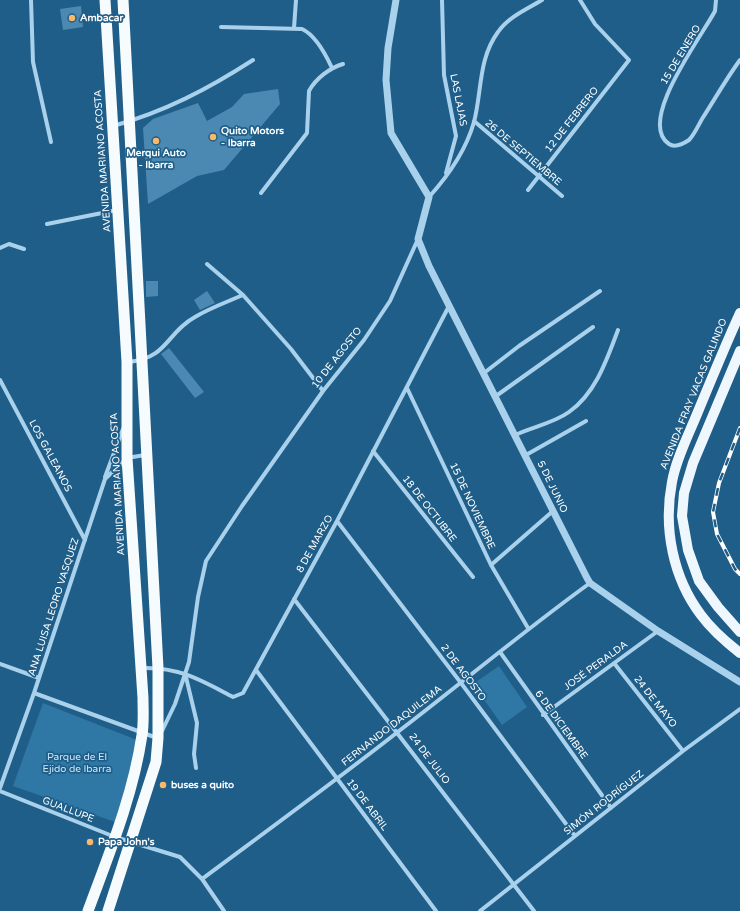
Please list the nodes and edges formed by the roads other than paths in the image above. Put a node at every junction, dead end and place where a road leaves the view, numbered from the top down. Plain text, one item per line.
1 (31, 0) edge
2 (105, 0) edge
3 (123, 0) edge
4 (296, 0) edge
5 (396, 0) edge
6 (442, 0) edge
7 (542, 0) edge
8 (580, 0) edge
9 (716, 0) edge
10 (221, 28) dead end
11 (294, 28) junction
12 (253, 60) dead end
13 (740, 60) edge
14 (343, 64) dead end
15 (332, 68) junction
16 (130, 121) junction
17 (474, 122) junction
18 (112, 126) junction
19 (50, 142) dead end
20 (537, 177) junction
21 (445, 178) junction
22 (528, 190) dead end
23 (261, 193) dead end
24 (562, 196) dead end
25 (429, 197) junction
26 (118, 210) junction
27 (47, 224) dead end
28 (418, 239) junction
29 (0, 248) edge
30 (24, 249) dead end
31 (207, 264) dead end
32 (600, 291) dead end
33 (243, 295) junction
34 (449, 306) junction
35 (740, 313) edge
36 (593, 327) dead end
37 (618, 330) dead end
38 (740, 351) edge
39 (143, 360) junction
40 (127, 362) junction
41 (484, 373) junction
42 (0, 380) edge
43 (407, 388) junction
44 (323, 391) junction
45 (496, 396) junction
46 (126, 421) junction
47 (586, 421) dead end
48 (515, 435) junction
49 (373, 451) junction
50 (148, 454) junction
51 (526, 455) junction
52 (127, 458) junction
53 (104, 479) junction
54 (553, 511) junction
55 (337, 521) junction
56 (85, 540) junction
57 (491, 565) junction
58 (473, 577) dead end
59 (590, 583) junction
60 (294, 598) junction
61 (528, 628) junction
62 (658, 631) junction
63 (740, 632) edge
64 (500, 652) junction
65 (740, 653) edge
66 (614, 663) junction
67 (0, 664) edge
68 (141, 668) junction
69 (158, 668) junction
70 (256, 670) junction
71 (185, 673) junction
72 (39, 678) junction
73 (740, 682) edge
74 (461, 683) junction
75 (34, 693) junction
76 (740, 709) edge
77 (543, 715) junction
78 (398, 732) junction
79 (142, 734) junction
80 (158, 738) junction
81 (683, 751) junction
82 (196, 768) dead end
83 (337, 778) junction
84 (0, 790) edge
85 (611, 808) junction
86 (115, 836) junction
87 (575, 836) junction
88 (131, 842) junction
89 (202, 879) junction
90 (514, 885) junction
91 (88, 911) edge
92 (108, 911) edge
93 (224, 911) edge
94 (436, 911) edge
95 (480, 911) edge
96 (534, 911) edge

1 - 19 street
2 - 18 highway, AVENIDA MARIANO ACOSTA
3 - 16 highway
4 - 11 street
5 - 25 street
6 - 21 street, LAS LAJAS
7 - 17 street, 10 DE AGOSTO
8 - 20 street, 12 DE FEBRERO
9 - 13 street, 15 DE ENERO
10 - 11 street
11 - 15 street
12 - 16 street
14 - 15 street
15 - 23 street
16 - 18 street
16 - 39 highway
17 - 20 street, 26 DE SEPTIEMBRE
17 - 21 street, 10 DE AGOSTO
18 - 26 highway, AVENIDA MARIANO ACOSTA
20 - 22 street, 12 DE FEBRERO
20 - 24 street, 26 DE SEPTIEMBRE
21 - 25 street, 10 DE AGOSTO
25 - 28 street, 10 DE AGOSTO
26 - 27 street
26 - 40 highway, AVENIDA MARIANO ACOSTA
28 - 34 street, 5 DE JUNIO
28 - 44 street, 10 DE AGOSTO
29 - 30 street
31 - 33 street
32 - 41 street
33 - 39 street
33 - 44 street
34 - 41 street, 5 DE JUNIO
34 - 43 street, 8 DE MARZO
35 - 65 main road, AVENIDA FRAY VACAS GALINDO
36 - 45 street
37 - 48 street
38 - 63 main road
39 - 40 street
39 - 50 highway
40 - 46 highway, AVENIDA MARIANO ACOSTA
41 - 45 street, 5 DE JUNIO
42 - 56 street, LOS GALEANOS
43 - 49 street, 8 DE MARZO
43 - 57 street, 15 DE NOVIEMBRE
44 - 71 street, 10 DE AGOSTO
45 - 48 street, 5 DE JUNIO
46 - 52 highway, AVENIDA MARIANO ACOSTA
46 - 53 street, ANA LUISA LEORO VASQUEZ
47 - 51 street
48 - 51 street, 5 DE JUNIO
49 - 55 street, 8 DE MARZO
49 - 58 street, 18 DE OCTUBRE
50 - 52 street
50 - 69 highway
51 - 54 street, 5 DE JUNIO
52 - 53 street
52 - 68 highway, AVENIDA MARIANO ACOSTA
53 - 56 street, ANA LUISA LEORO VASQUEZ
54 - 57 street
54 - 59 street, 5 DE JUNIO
55 - 60 street, 8 DE MARZO
55 - 74 street, 2 DE AGOSTO
56 - 72 street, ANA LUISA LEORO VASQUEZ
57 - 61 street, 15 DE NOVIEMBRE
59 - 61 street, FERNANDO DAQUILEMA
59 - 62 street, 5 DE JUNIO
60 - 70 street, 8 DE MARZO
60 - 78 street, 24 DE JULIO
61 - 64 street, FERNANDO DAQUILEMA
62 - 66 street, JOSÉ PERALDA
62 - 73 street, 5 DE JUNIO
64 - 74 street, FERNANDO DAQUILEMA
64 - 77 street, 6 DE DICIEMBRE
66 - 77 street, JOSÉ PERALDA
66 - 81 street, 24 DE MAYO
67 - 72 street
68 - 69 street, 8 DE MARZO
68 - 79 highway, AVENIDA MARIANO ACOSTA
69 - 71 street, 8 DE MARZO
69 - 80 highway
70 - 71 street, 8 DE MARZO
70 - 83 street, 19 DE ABRIL
71 - 80 street, 10 DE AGOSTO
71 - 82 street
72 - 75 street, ANA LUISA LEORO VASQUEZ
74 - 78 street, FERNANDO DAQUILEMA
74 - 87 street, 2 DE AGOSTO
75 - 79 street
75 - 84 street, ANA LUISA LEORO VASQUEZ
76 - 81 street, SIMÓN RODRÍGUEZ
77 - 85 street, 6 DE DICIEMBRE
78 - 83 street, FERNANDO DAQUILEMA
78 - 90 street, 24 DE JULIO
79 - 80 street
79 - 86 highway, AVENIDA MARIANO ACOSTA
80 - 88 highway
81 - 85 street, SIMÓN RODRÍGUEZ
83 - 89 street, FERNANDO DAQUILEMA
83 - 94 street, 19 DE ABRIL
84 - 86 street, GUALLUPE
85 - 87 street, SIMÓN RODRÍGUEZ
86 - 88 street, GUALLUPE
86 - 91 highway, AVENIDA MARIANO ACOSTA
87 - 90 street, SIMÓN RODRÍGUEZ
88 - 89 street, GUALLUPE
88 - 92 highway
89 - 93 street, GUALLUPE
90 - 95 street, SIMÓN RODRÍGUEZ
90 - 96 street, 24 DE JULIO

